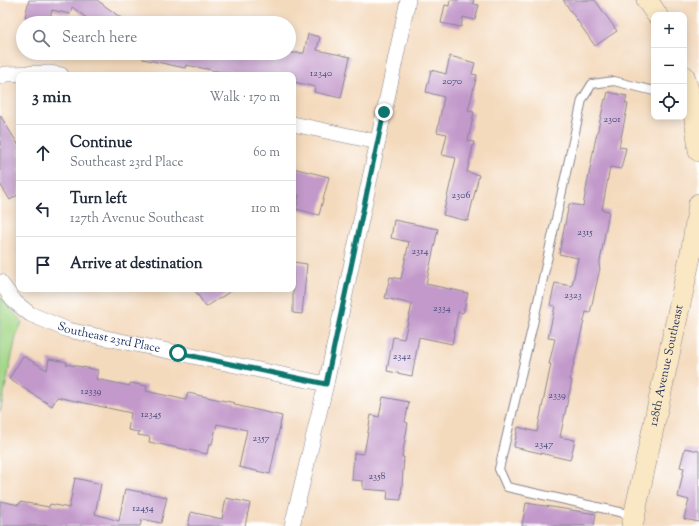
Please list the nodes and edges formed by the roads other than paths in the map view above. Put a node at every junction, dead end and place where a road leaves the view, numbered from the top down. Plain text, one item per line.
1 (408, 0) edge
2 (647, 0) edge
3 (655, 12) edge
4 (16, 74) edge
5 (0, 77) edge
6 (687, 89) edge
7 (651, 90) edge
8 (698, 123) edge
9 (296, 125) edge
10 (378, 142) junction
11 (699, 150) edge
12 (699, 204) edge
13 (0, 282) edge
14 (326, 384) junction
15 (633, 521) edge
16 (292, 526) edge

1 - 10 street
2 - 3 street
4 - 5 street
6 - 8 street
7 - 15 lane
8 - 11 street
9 - 10 street
10 - 14 street
12 - 15 street, 128th Avenue Southeast
13 - 14 street, Southeast 23rd Place
14 - 16 street

